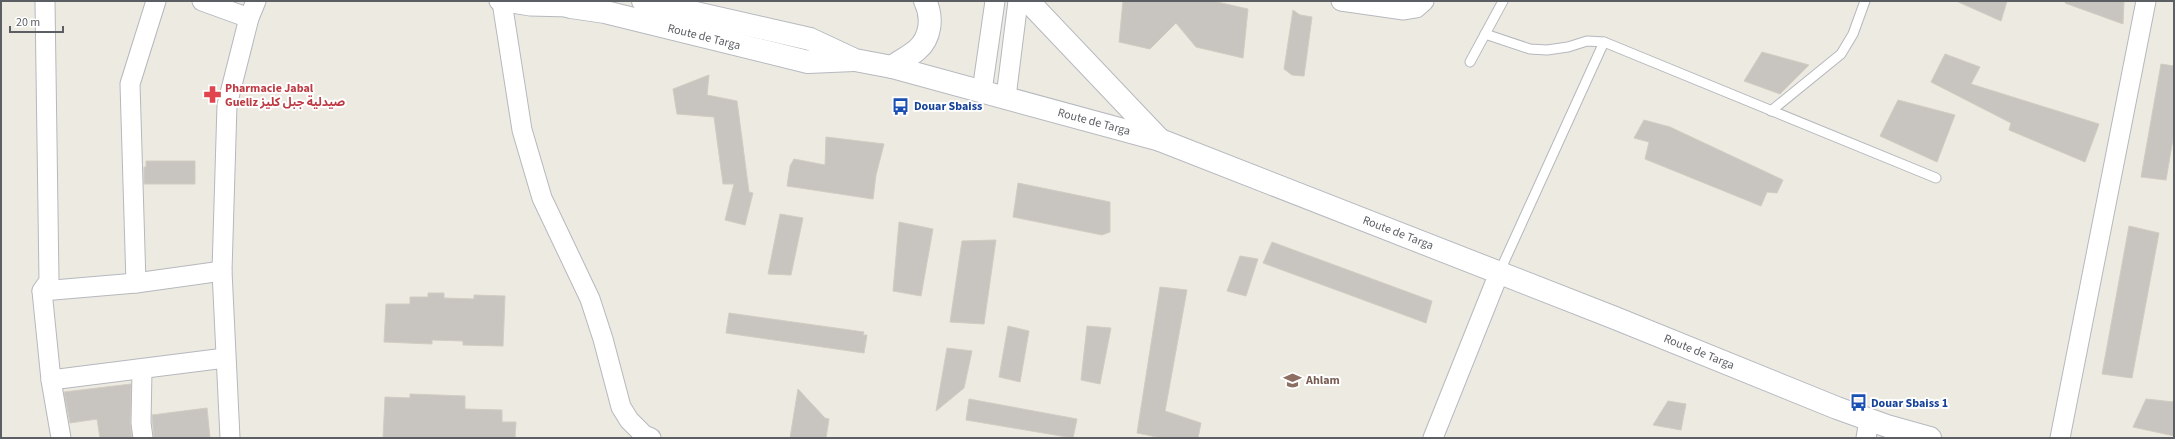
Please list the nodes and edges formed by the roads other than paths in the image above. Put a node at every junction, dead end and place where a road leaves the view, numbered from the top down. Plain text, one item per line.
1 (45, 1) edge
2 (156, 1) edge
3 (202, 1) edge
4 (500, 1) edge
5 (643, 1) edge
6 (925, 1) edge
7 (995, 1) edge
8 (1018, 1) edge
9 (1028, 1) edge
10 (1341, 1) edge
11 (1424, 1) edge
12 (1503, 1) edge
13 (1864, 1) edge
14 (2146, 1) edge
15 (562, 4) edge
16 (252, 9) edge
17 (1485, 34) junction
18 (1604, 42) junction
19 (855, 60) junction
20 (1470, 62) dead end
21 (892, 67) junction
22 (982, 92) junction
23 (1006, 97) junction
24 (1771, 111) junction
25 (1160, 140) junction
26 (1936, 178) dead end
27 (222, 271) junction
28 (1499, 273) junction
29 (136, 283) junction
30 (42, 291) junction
31 (225, 358) junction
32 (142, 370) junction
33 (51, 380) junction
34 (1868, 429) edge
35 (61, 438) edge
36 (143, 438) edge
37 (230, 438) edge
38 (650, 438) edge
39 (1433, 438) edge
40 (1930, 438) edge
41 (2060, 438) edge

1 - 30 street
2 - 29 street
3 - 16 street
4 - 15 street
4 - 38 street
5 - 19 main road, Route de Targa
6 - 21 main road
7 - 22 street
8 - 23 street
9 - 25 main road
10 - 11 street
12 - 17 lane
13 - 24 lane
14 - 41 street
15 - 19 main road, Route de Targa
16 - 27 street
17 - 18 lane
17 - 20 lane
18 - 24 lane
18 - 28 lane
19 - 21 main road, Route de Targa
21 - 22 main road, Route de Targa
22 - 23 main road, Route de Targa
23 - 25 main road, Route de Targa
24 - 26 lane
25 - 28 main road, Route de Targa
27 - 29 street
27 - 31 street
28 - 34 main road, Route de Targa
28 - 39 street
29 - 30 street
30 - 33 street
31 - 32 street
31 - 37 street
32 - 33 street
32 - 36 street
33 - 35 street
34 - 40 main road, Route de Targa

